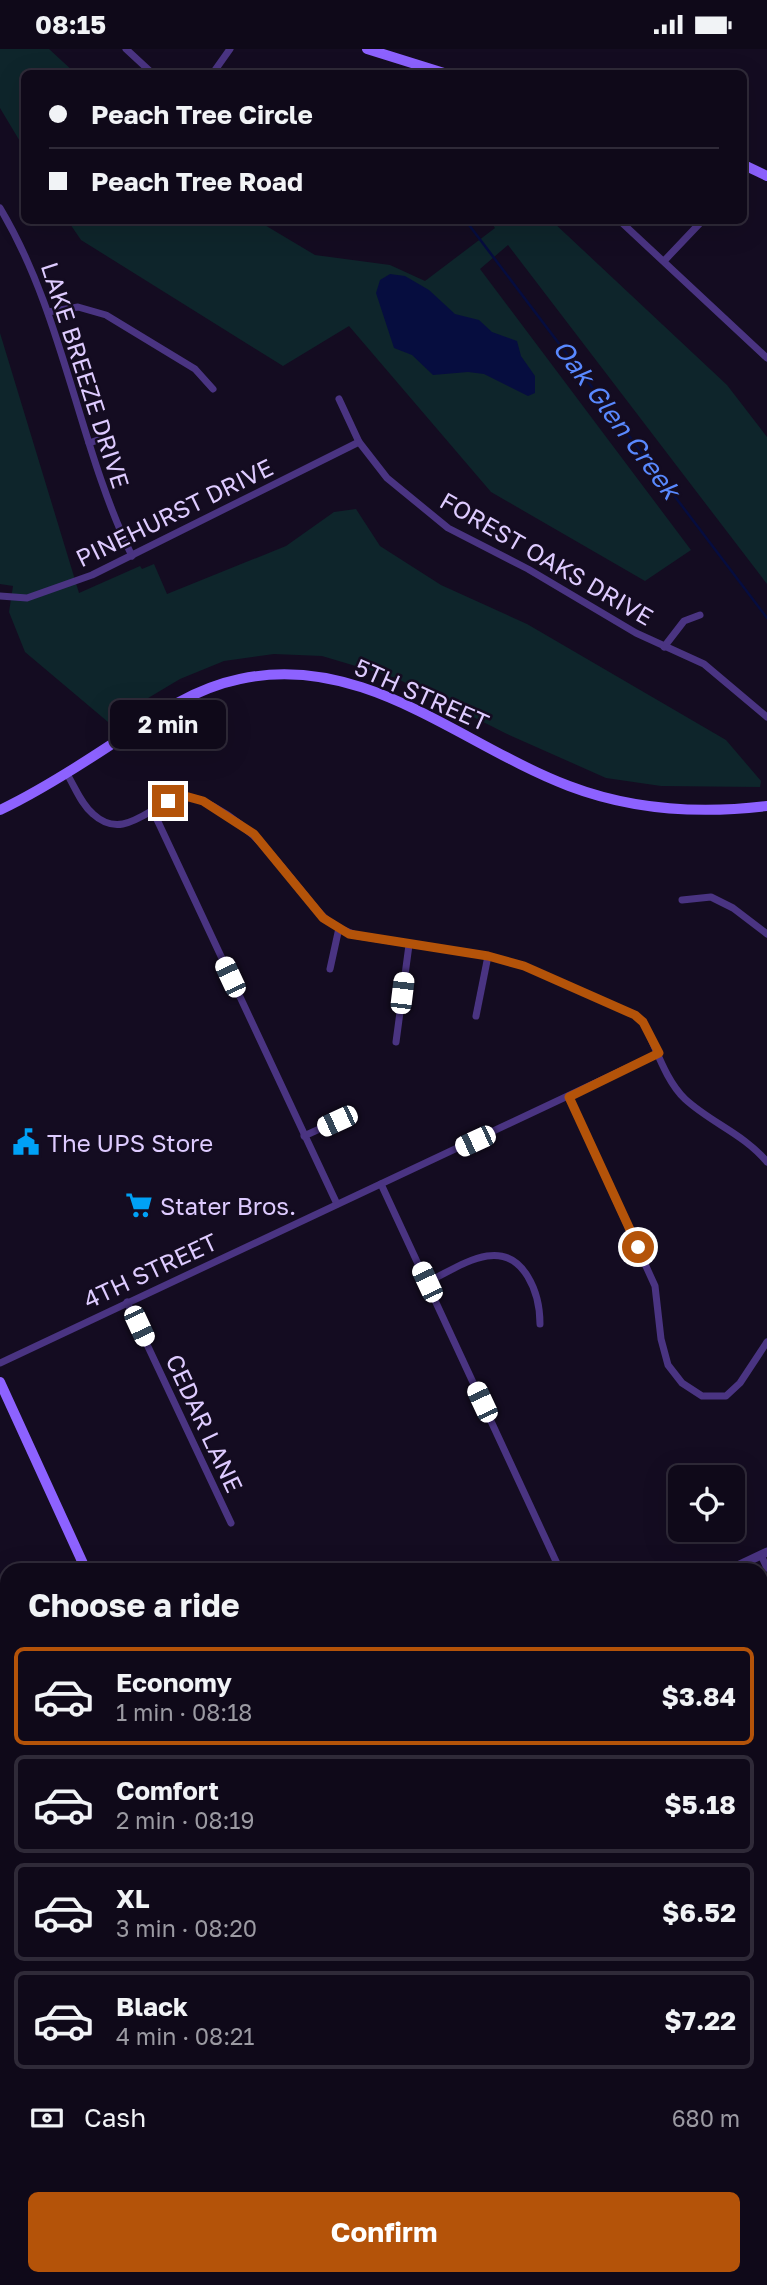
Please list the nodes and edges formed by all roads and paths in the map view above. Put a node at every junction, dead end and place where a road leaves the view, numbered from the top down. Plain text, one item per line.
1 (126, 49) edge
2 (230, 49) edge
3 (367, 49) edge
4 (149, 70) edge
5 (215, 70) edge
6 (434, 70) edge
7 (747, 166) edge
8 (767, 176) edge
9 (0, 208) edge
10 (623, 224) edge
11 (699, 224) edge
12 (664, 261) junction
13 (48, 312) junction
14 (767, 342) edge
15 (760, 350) junction
16 (767, 358) edge
17 (213, 389) dead end
18 (339, 399) dead end
19 (107, 436) dead end
20 (359, 442) junction
21 (89, 443) junction
22 (132, 557) junction
23 (0, 596) edge
24 (700, 615) dead end
25 (664, 647) junction
26 (767, 717) edge
27 (67, 773) junction
28 (767, 806) edge
29 (0, 810) edge
30 (153, 811) junction
31 (682, 900) dead end
32 (339, 928) junction
33 (767, 934) edge
34 (409, 945) junction
35 (488, 956) junction
36 (330, 969) dead end
37 (476, 1016) dead end
38 (396, 1042) dead end
39 (659, 1053) junction
40 (569, 1097) junction
41 (337, 1121) dead end
42 (304, 1136) junction
43 (767, 1162) edge
44 (381, 1184) junction
45 (337, 1204) junction
46 (427, 1282) junction
47 (127, 1301) junction
48 (540, 1324) dead end
49 (767, 1342) edge
50 (0, 1363) edge
51 (0, 1382) edge
52 (231, 1523) dead end
53 (764, 1553) edge
54 (83, 1563) edge
55 (557, 1563) edge
56 (743, 1563) edge

1 - 4 street
2 - 5 street
3 - 6 main road
7 - 8 main road
9 - 13 street, LAKE BREEZE DRIVE
10 - 12 street
11 - 12 street
12 - 15 street
13 - 17 street
13 - 21 street, LAKE BREEZE DRIVE
14 - 15 street
15 - 16 street
18 - 20 street, FOREST OAKS DRIVE
19 - 21 street
20 - 22 street, PINEHURST DRIVE
20 - 25 street, FOREST OAKS DRIVE
21 - 22 street, LAKE BREEZE DRIVE
22 - 23 street, PINEHURST DRIVE
24 - 25 street
25 - 26 street, FOREST OAKS DRIVE
27 - 28 main road, 5TH STREET
27 - 29 main road, 5TH STREET
27 - 30 street
30 - 32 street
30 - 42 street
31 - 33 street
32 - 34 street
32 - 36 street
34 - 35 street
34 - 38 street
35 - 37 street
35 - 39 street
39 - 40 street, 4TH STREET
39 - 43 street
40 - 44 street, 4TH STREET
40 - 49 street
41 - 42 street
42 - 45 street
44 - 45 street, 4TH STREET
44 - 46 street
45 - 47 street, 4TH STREET
46 - 48 street
46 - 55 street
47 - 50 street, 4TH STREET
47 - 52 street, CEDAR LANE
51 - 54 main road
53 - 56 street

